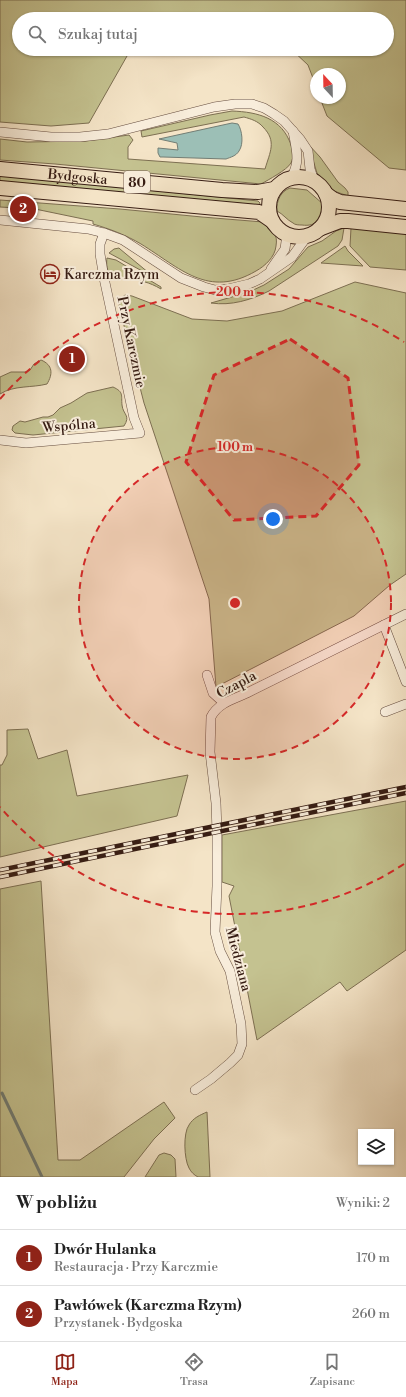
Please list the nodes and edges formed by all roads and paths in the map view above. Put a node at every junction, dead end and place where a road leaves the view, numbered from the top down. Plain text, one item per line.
1 (293, 131) junction
2 (0, 132) edge
3 (0, 169) edge
4 (291, 178) junction
5 (314, 181) junction
6 (0, 188) edge
7 (274, 189) junction
8 (326, 194) junction
9 (406, 209) edge
10 (0, 220) edge
11 (272, 221) junction
12 (406, 227) edge
13 (314, 232) junction
14 (104, 233) junction
15 (287, 234) junction
16 (270, 272) junction
17 (140, 433) joint
18 (0, 440) edge
19 (406, 614) edge
20 (384, 625) junction
21 (207, 675) dead end
22 (406, 682) edge
23 (224, 703) junction
24 (406, 704) edge
25 (385, 712) dead end
26 (217, 886) joint
27 (195, 1090) dead end

1 - 2 street
1 - 4 street
1 - 5 street
3 - 7 main road, Bydgoska / 80
4 - 5 main road
4 - 7 main road, 80
5 - 8 main road
6 - 11 main road, Bydgoska / 80
7 - 11 main road
8 - 9 main road
8 - 13 main road
10 - 14 street
11 - 15 main road, 80
12 - 13 main road
13 - 15 main road
13 - 16 street
14 - 16 street
14 - 17 street, Przy Karczmie
15 - 16 street
17 - 18 street, Wspólna
19 - 20 street, Czapla
20 - 22 street
20 - 23 street, Czapla
21 - 23 street
23 - 26 street, Czapla
24 - 25 street
26 - 27 street, Miedziana

